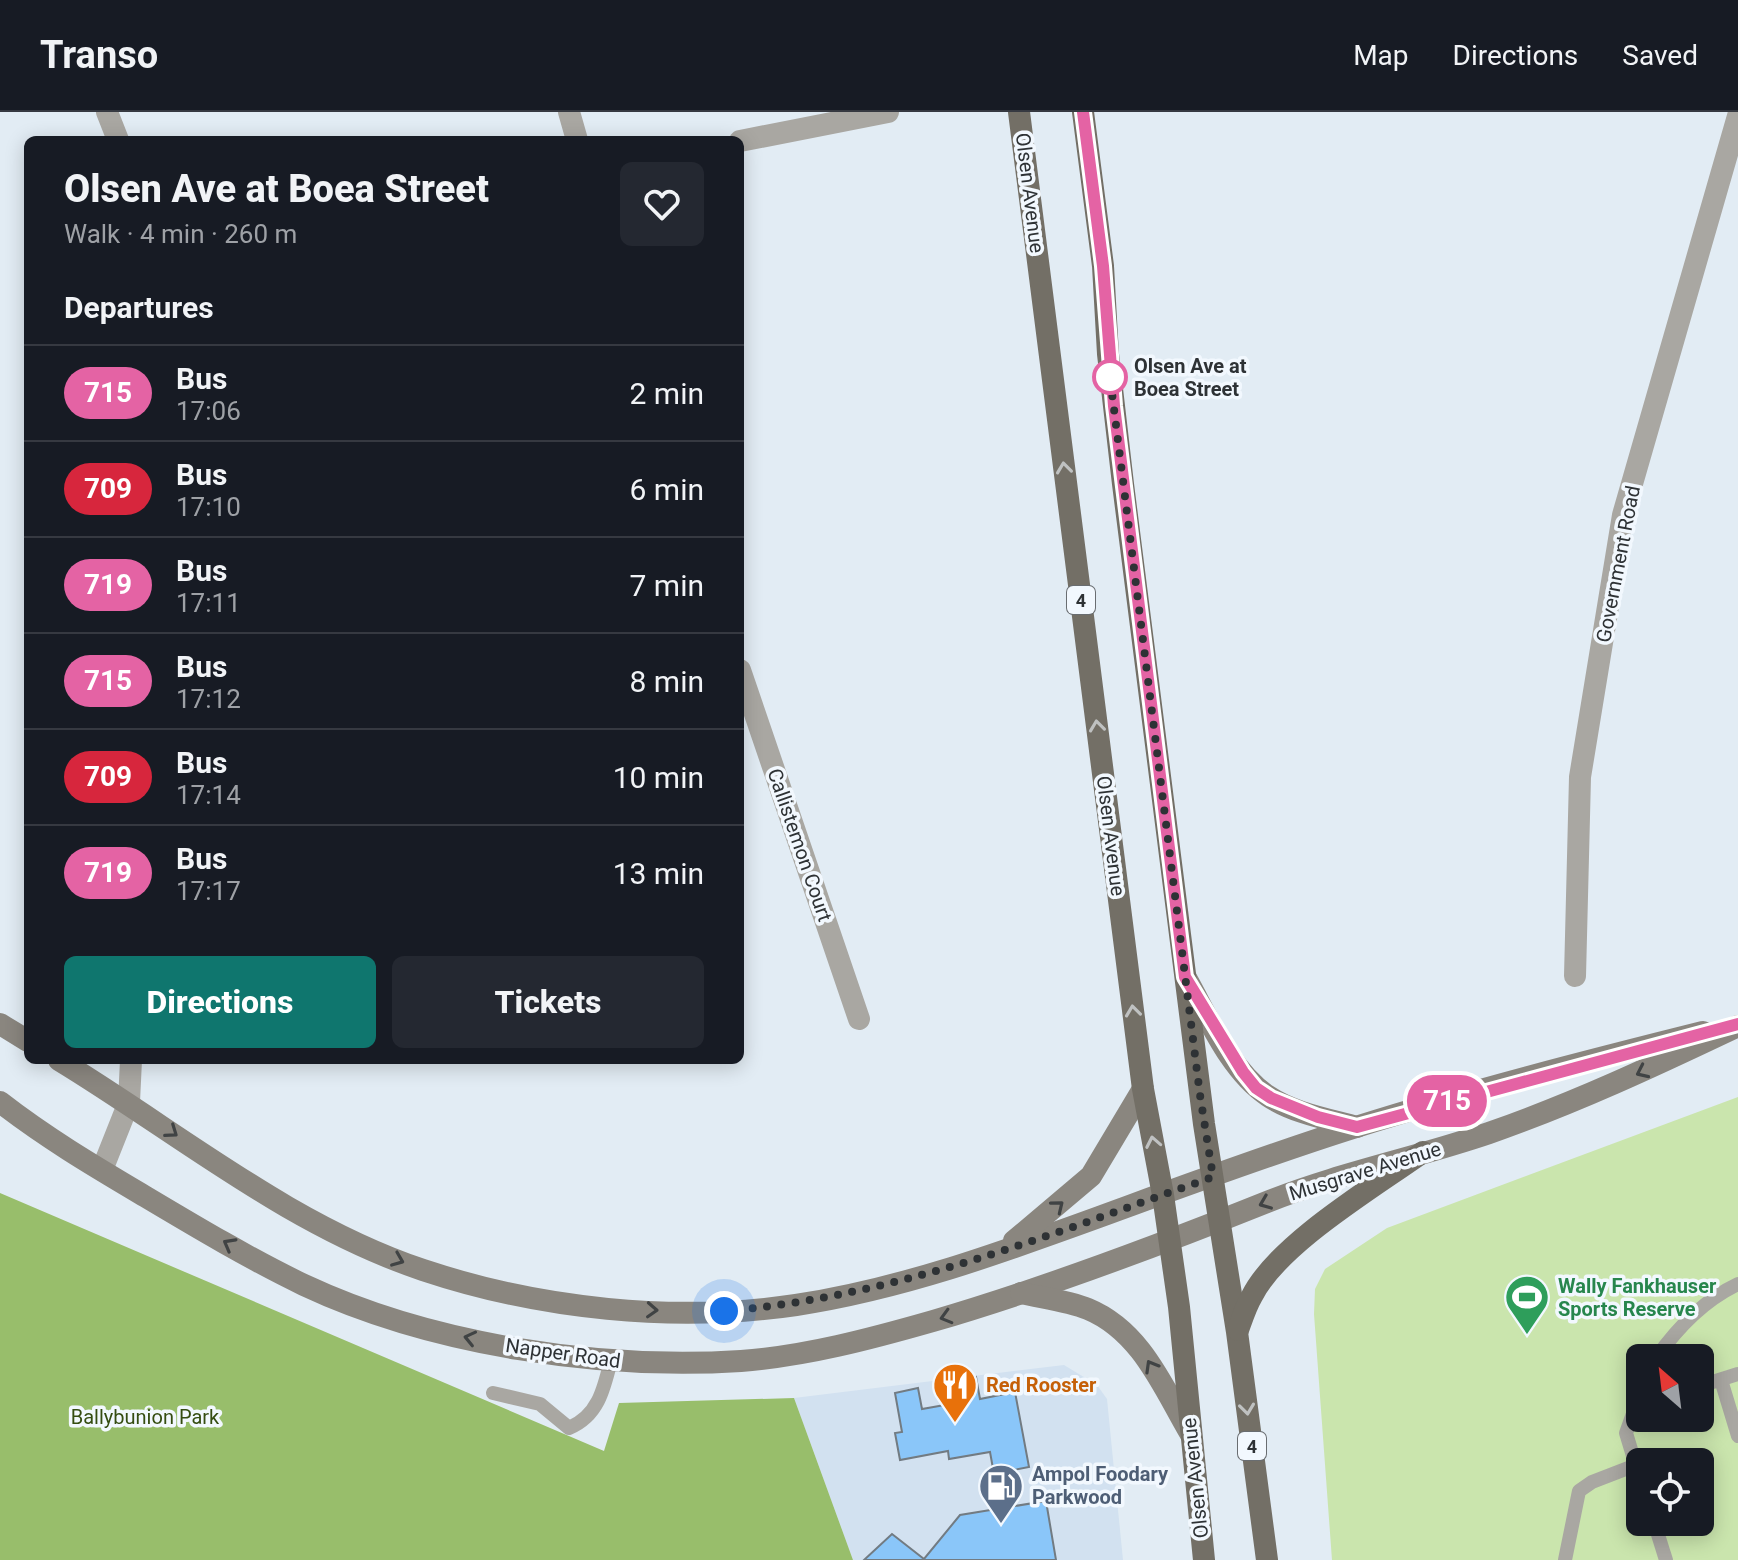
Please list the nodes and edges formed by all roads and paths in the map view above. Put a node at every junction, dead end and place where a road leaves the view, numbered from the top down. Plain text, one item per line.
1 (107, 112) edge
2 (569, 112) edge
3 (888, 112) edge
4 (1019, 112) edge
5 (1083, 112) edge
6 (1738, 116) edge
7 (116, 136) edge
8 (576, 136) edge
9 (744, 140) edge
10 (744, 682) edge
11 (1575, 976) dead end
12 (1185, 977) junction
13 (859, 1019) dead end
14 (0, 1024) edge
15 (1738, 1025) edge
16 (24, 1039) edge
17 (66, 1064) edge
18 (131, 1064) edge
19 (1143, 1089) junction
20 (0, 1102) edge
21 (129, 1102) junction
22 (1357, 1127) junction
23 (1423, 1152) junction
24 (102, 1170) junction
25 (1213, 1177) junction
26 (1163, 1195) junction
27 (1220, 1222) junction
28 (1170, 1242) junction
29 (997, 1255) junction
30 (1738, 1284) edge
31 (1021, 1293) junction
32 (1237, 1332) junction
33 (1666, 1344) edge
34 (611, 1360) junction
35 (1738, 1374) edge
36 (1721, 1380) junction
37 (1714, 1382) edge
38 (493, 1393) dead end
39 (1190, 1433) junction
40 (1738, 1436) edge
41 (1626, 1475) edge
42 (1658, 1536) edge
43 (1204, 1560) edge
44 (1267, 1560) edge
45 (1565, 1560) edge
46 (1666, 1560) edge

1 - 7 street
2 - 8 street
3 - 9 street
19 -> 4 main road, Olsen Avenue / 4
5 - 12 main road, 4
6 - 11 street, Government Road
10 - 13 street, Callistemon Court
12 - 22 main road
12 - 25 main road, 4
14 - 16 main road
15 - 22 main road, Musgrave Avenue
15 -> 23 main road, Musgrave Avenue
17 - 21 main road
18 - 21 street
26 -> 19 main road, Olsen Avenue / 4
29 -> 19 main road
20 - 24 main road, Napper Road
21 - 24 street
21 -> 29 main road
22 - 25 main road, Musgrave Avenue
23 -> 27 main road, Musgrave Avenue
23 - 32 main road
34 -> 24 main road, Napper Road
25 - 26 main road, Musgrave Avenue
25 - 27 main road, 4
26 - 28 main road, Olsen Avenue / 4
26 - 29 main road
27 - 28 main road, Musgrave Avenue
27 - 32 main road, 4
28 - 31 main road, Napper Road
28 - 39 main road, Olsen Avenue / 4
30 - 33 lane
31 -> 34 main road, Napper Road
39 -> 31 main road
32 -> 44 main road, 4
34 - 38 lane
35 - 36 lane
36 - 37 lane
36 - 40 lane
39 - 43 main road, Olsen Avenue / 4
41 - 45 lane
42 - 46 lane

